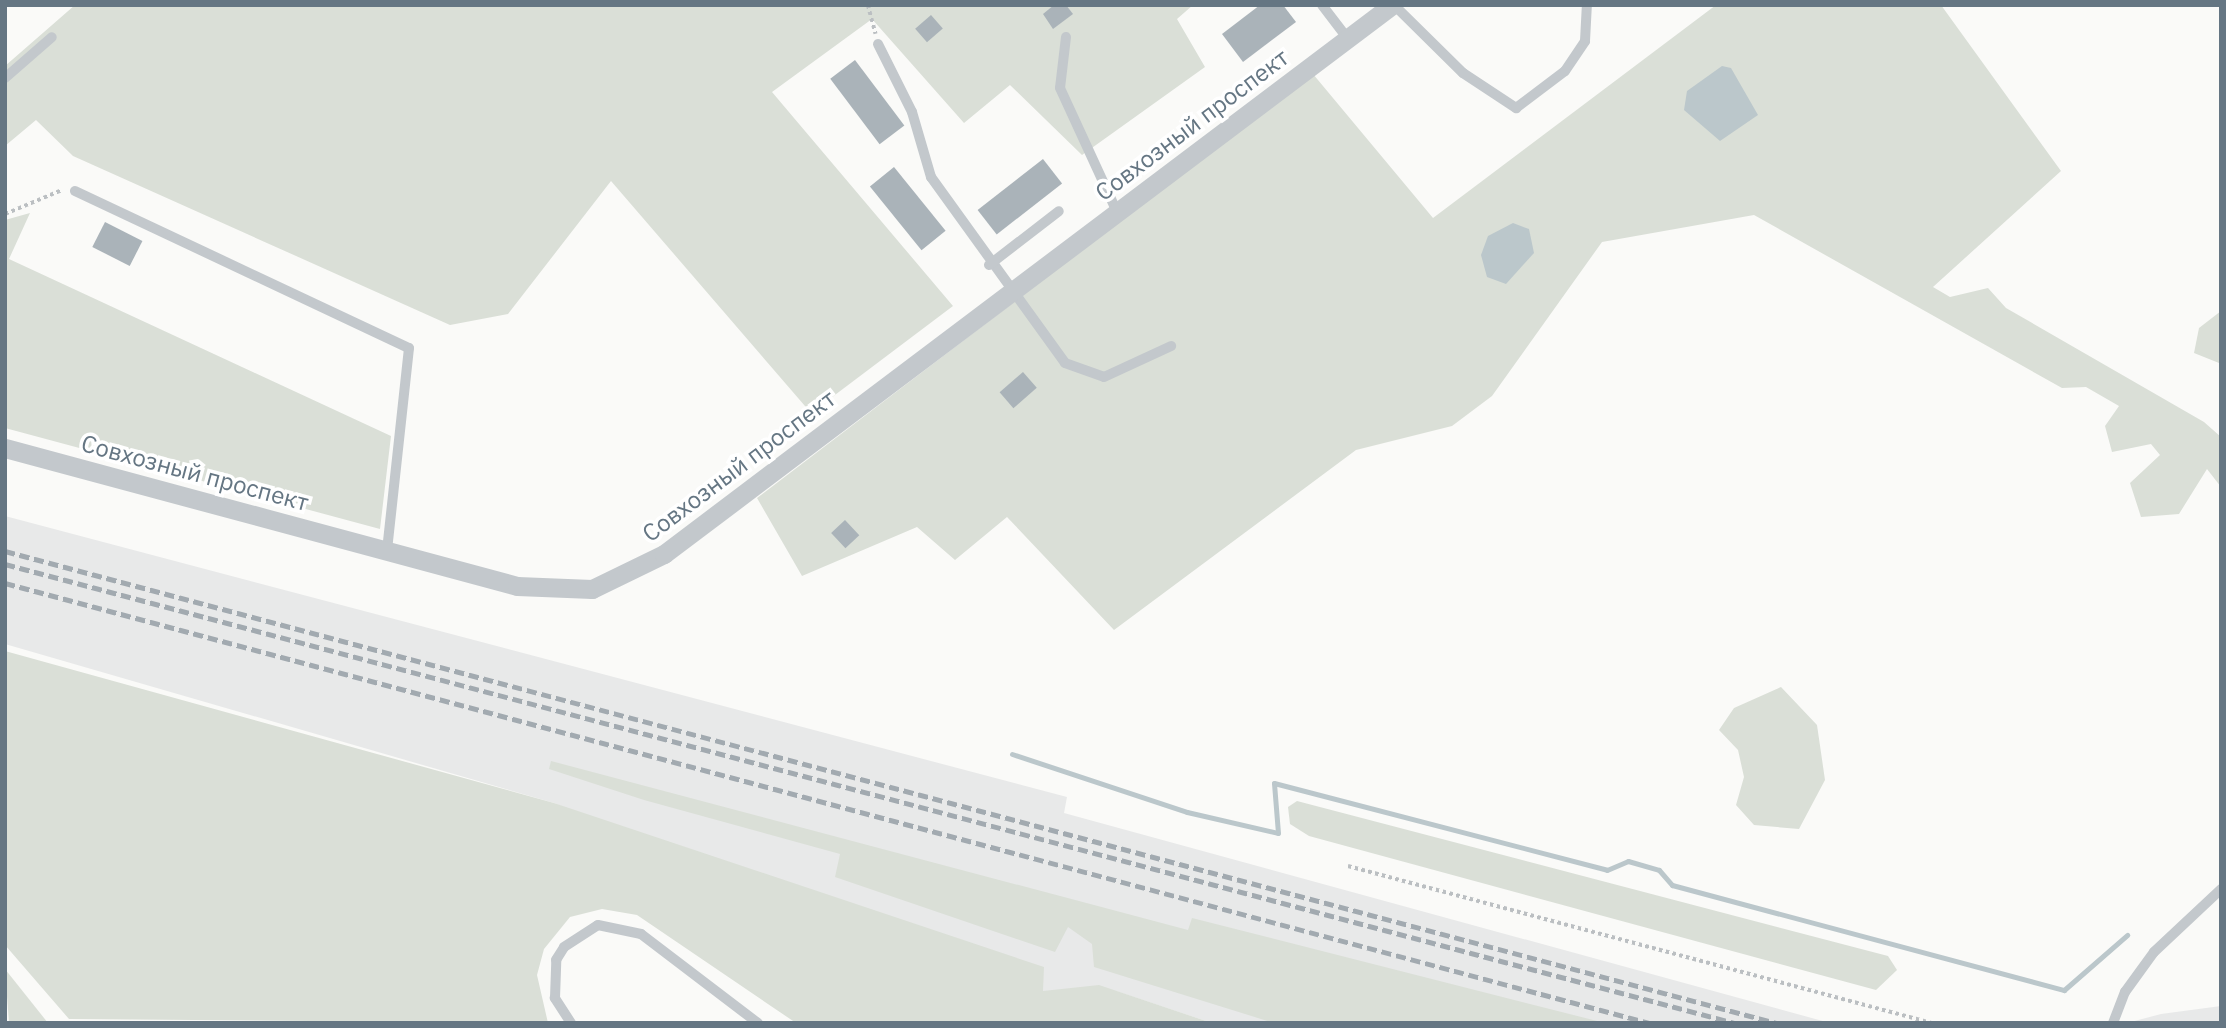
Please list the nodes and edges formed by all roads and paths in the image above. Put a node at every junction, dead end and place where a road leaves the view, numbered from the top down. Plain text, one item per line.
1 (869, 5) edge
2 (1322, 5) edge
3 (1393, 5) edge
4 (1587, 5) edge
5 (52, 37) dead end
6 (1066, 37) dead end
7 (1348, 39) junction
8 (878, 44) joint
9 (5, 78) edge
10 (75, 191) joint
11 (1059, 211) dead end
12 (1117, 212) junction
13 (5, 214) edge
14 (989, 264) junction
15 (1011, 293) junction
16 (1171, 346) dead end
17 (5, 448) edge
18 (387, 550) junction
19 (1348, 866) dead end
20 (2221, 889) edge
21 (571, 1023) edge
22 (758, 1023) edge
23 (1932, 1023) edge
24 (2113, 1023) edge

1 - 8 path
2 - 7 lane
3 - 4 lane
3 - 7 street, Совхозный проспект
5 - 9 lane
6 - 12 lane
7 - 12 street, Совхозный проспект
8 - 14 lane
10 - 13 path
10 - 18 lane
11 - 14 lane
12 - 15 street, Совхозный проспект
14 - 15 lane
15 - 16 lane
15 - 18 street, Совхозный проспект
17 - 18 street, Совхозный проспект
19 - 23 path
20 - 24 lane
21 - 22 lane

